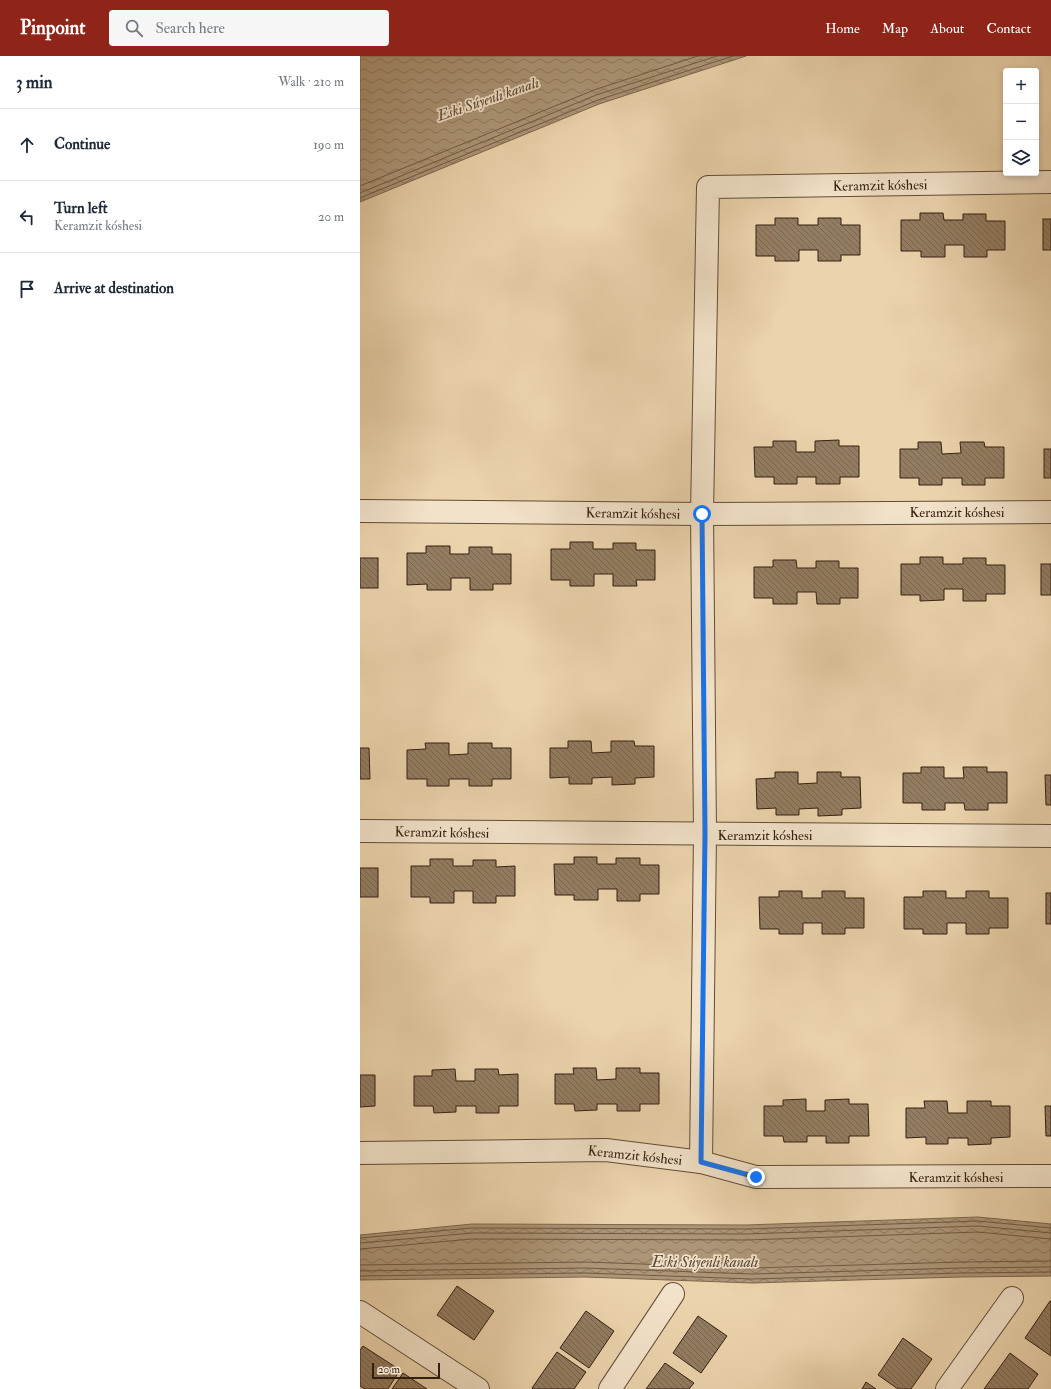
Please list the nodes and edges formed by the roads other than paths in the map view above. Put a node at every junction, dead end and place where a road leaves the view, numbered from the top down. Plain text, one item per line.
1 (1051, 182) edge
2 (360, 511) edge
3 (1051, 512) edge
4 (702, 514) junction
5 (360, 831) edge
6 (705, 834) junction
7 (1051, 836) edge
8 (360, 1153) edge
9 (701, 1162) junction
10 (1051, 1176) edge
11 (673, 1294) dead end
12 (1012, 1298) dead end
13 (360, 1312) edge
14 (478, 1389) edge
15 (610, 1389) edge
16 (947, 1389) edge

1 - 4 street, Keramzit kóshesi
2 - 4 street, Keramzit kóshesi
3 - 4 street, Keramzit kóshesi
4 - 6 street
5 - 6 street, Keramzit kóshesi
6 - 7 street, Keramzit kóshesi
6 - 9 street
8 - 9 street, Keramzit kóshesi
9 - 10 street, Keramzit kóshesi
11 - 15 street
12 - 16 street
13 - 14 street

